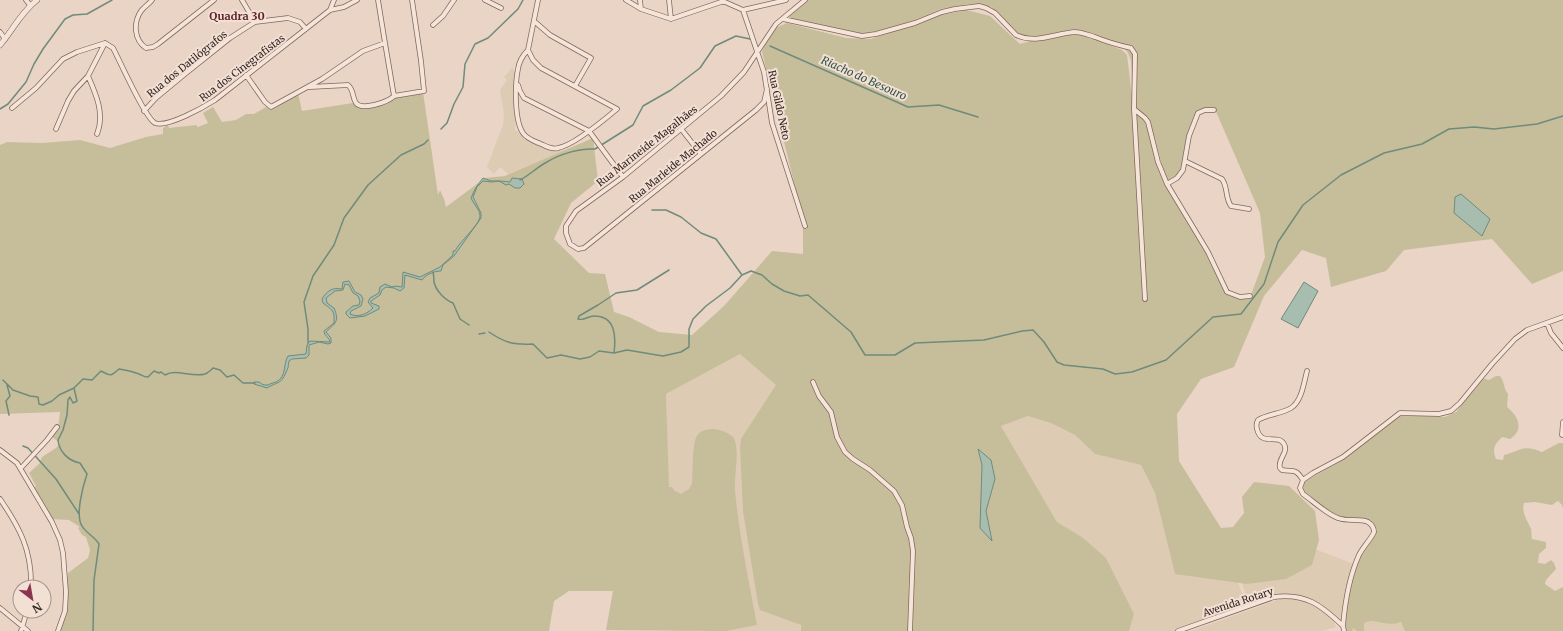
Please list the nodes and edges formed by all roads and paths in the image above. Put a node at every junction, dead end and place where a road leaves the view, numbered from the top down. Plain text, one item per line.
1 (26, 0) edge
2 (37, 0) edge
3 (152, 0) edge
4 (214, 0) edge
5 (242, 0) edge
6 (334, 0) edge
7 (357, 0) edge
8 (374, 0) edge
9 (378, 0) edge
10 (412, 0) edge
11 (454, 0) edge
12 (485, 0) edge
13 (538, 0) edge
14 (626, 0) edge
15 (640, 0) edge
16 (669, 0) edge
17 (786, 0) edge
18 (805, 0) edge
19 (30, 5) junction
20 (379, 6) junction
21 (501, 8) dead end
22 (642, 9) junction
23 (330, 10) junction
24 (743, 10) junction
25 (783, 18) junction
26 (671, 19) junction
27 (534, 21) junction
28 (255, 22) junction
29 (433, 25) dead end
30 (306, 29) junction
31 (0, 32) edge
32 (5, 39) junction
33 (104, 43) junction
34 (384, 43) junction
35 (0, 44) edge
36 (528, 50) junction
37 (757, 53) junction
38 (246, 75) junction
39 (88, 76) junction
40 (517, 81) junction
41 (575, 86) junction
42 (307, 87) junction
43 (766, 89) junction
44 (394, 96) junction
45 (12, 108) dead end
46 (1134, 109) junction
47 (1214, 110) dead end
48 (144, 111) junction
49 (157, 124) joint
50 (56, 129) dead end
51 (682, 130) junction
52 (589, 131) junction
53 (97, 134) dead end
54 (700, 153) junction
55 (1186, 161) junction
56 (624, 177) junction
57 (1167, 184) junction
58 (1249, 209) dead end
59 (806, 226) dead end
60 (581, 249) joint
61 (1250, 296) dead end
62 (1146, 299) dead end
63 (1563, 317) edge
64 (1547, 323) junction
65 (1563, 348) edge
66 (1307, 371) dead end
67 (813, 382) dead end
68 (1563, 422) edge
69 (57, 427) dead end
70 (1562, 435) dead end
71 (0, 450) edge
72 (21, 468) junction
73 (1303, 480) junction
74 (0, 499) edge
75 (31, 579) edge
76 (0, 608) edge
77 (25, 619) edge
78 (22, 629) edge
79 (1344, 629) edge
80 (28, 631) edge
81 (58, 631) edge
82 (910, 631) edge
83 (1178, 631) edge

1 - 19 street
2 - 19 street
3 - 4 street
5 - 28 street
6 - 23 street, Rua dos Cinegrafistas
7 - 23 street, Rua dos Cinegrafistas
8 - 20 street
9 - 20 street
10 - 44 street
11 - 29 street
12 - 21 street
13 - 27 street
14 - 22 street
15 - 22 street
16 - 26 street
17 - 24 street
18 - 25 street, Rua Marineide Magalhães
19 - 32 street
20 - 34 street
22 - 26 street
23 - 30 street, Rua dos Cinegrafistas
24 - 26 street
24 - 37 street, Rua Gildo Neto
25 - 37 street, Rua Marineide Magalhães
25 - 46 street
27 - 36 street
27 - 41 street
28 - 30 street, Rua dos Datilógrafos
28 - 48 street, Rua dos Datilógrafos
30 - 38 street, Rua dos Cinegrafistas
31 - 32 street
32 - 35 street
33 - 39 street
33 - 45 street
33 - 48 street, Rua dos Datilógrafos
34 - 42 street
34 - 44 street
36 - 40 street
36 - 41 street
37 - 43 street, Rua Gildo Neto
37 - 51 street, Rua Marineide Magalhães
38 - 42 street
38 - 49 street, Rua dos Cinegrafistas
39 - 50 street
39 - 53 street
40 - 52 street
40 - 52 street
41 - 52 street
42 - 44 street
43 - 54 street, Rua Marleide Machado
43 - 59 street, Rua Gildo Neto
46 - 57 street
46 - 62 street
47 - 55 street
48 - 49 street, Rua dos Datilógrafos
51 - 54 street
51 - 56 street, Rua Marineide Magalhães
52 - 56 street
54 - 60 street, Rua Marleide Machado
55 - 57 street
55 - 58 street
56 - 60 street, Rua Marineide Magalhães
57 - 61 street
63 - 64 street
64 - 65 street
64 - 73 street
66 - 73 street
67 - 82 street
68 - 70 street
69 - 72 street
71 - 72 street
72 - 81 street
73 - 79 street
74 - 75 street
76 - 78 street
77 - 78 street
78 - 80 street
79 - 83 street, Avenida Rotary

